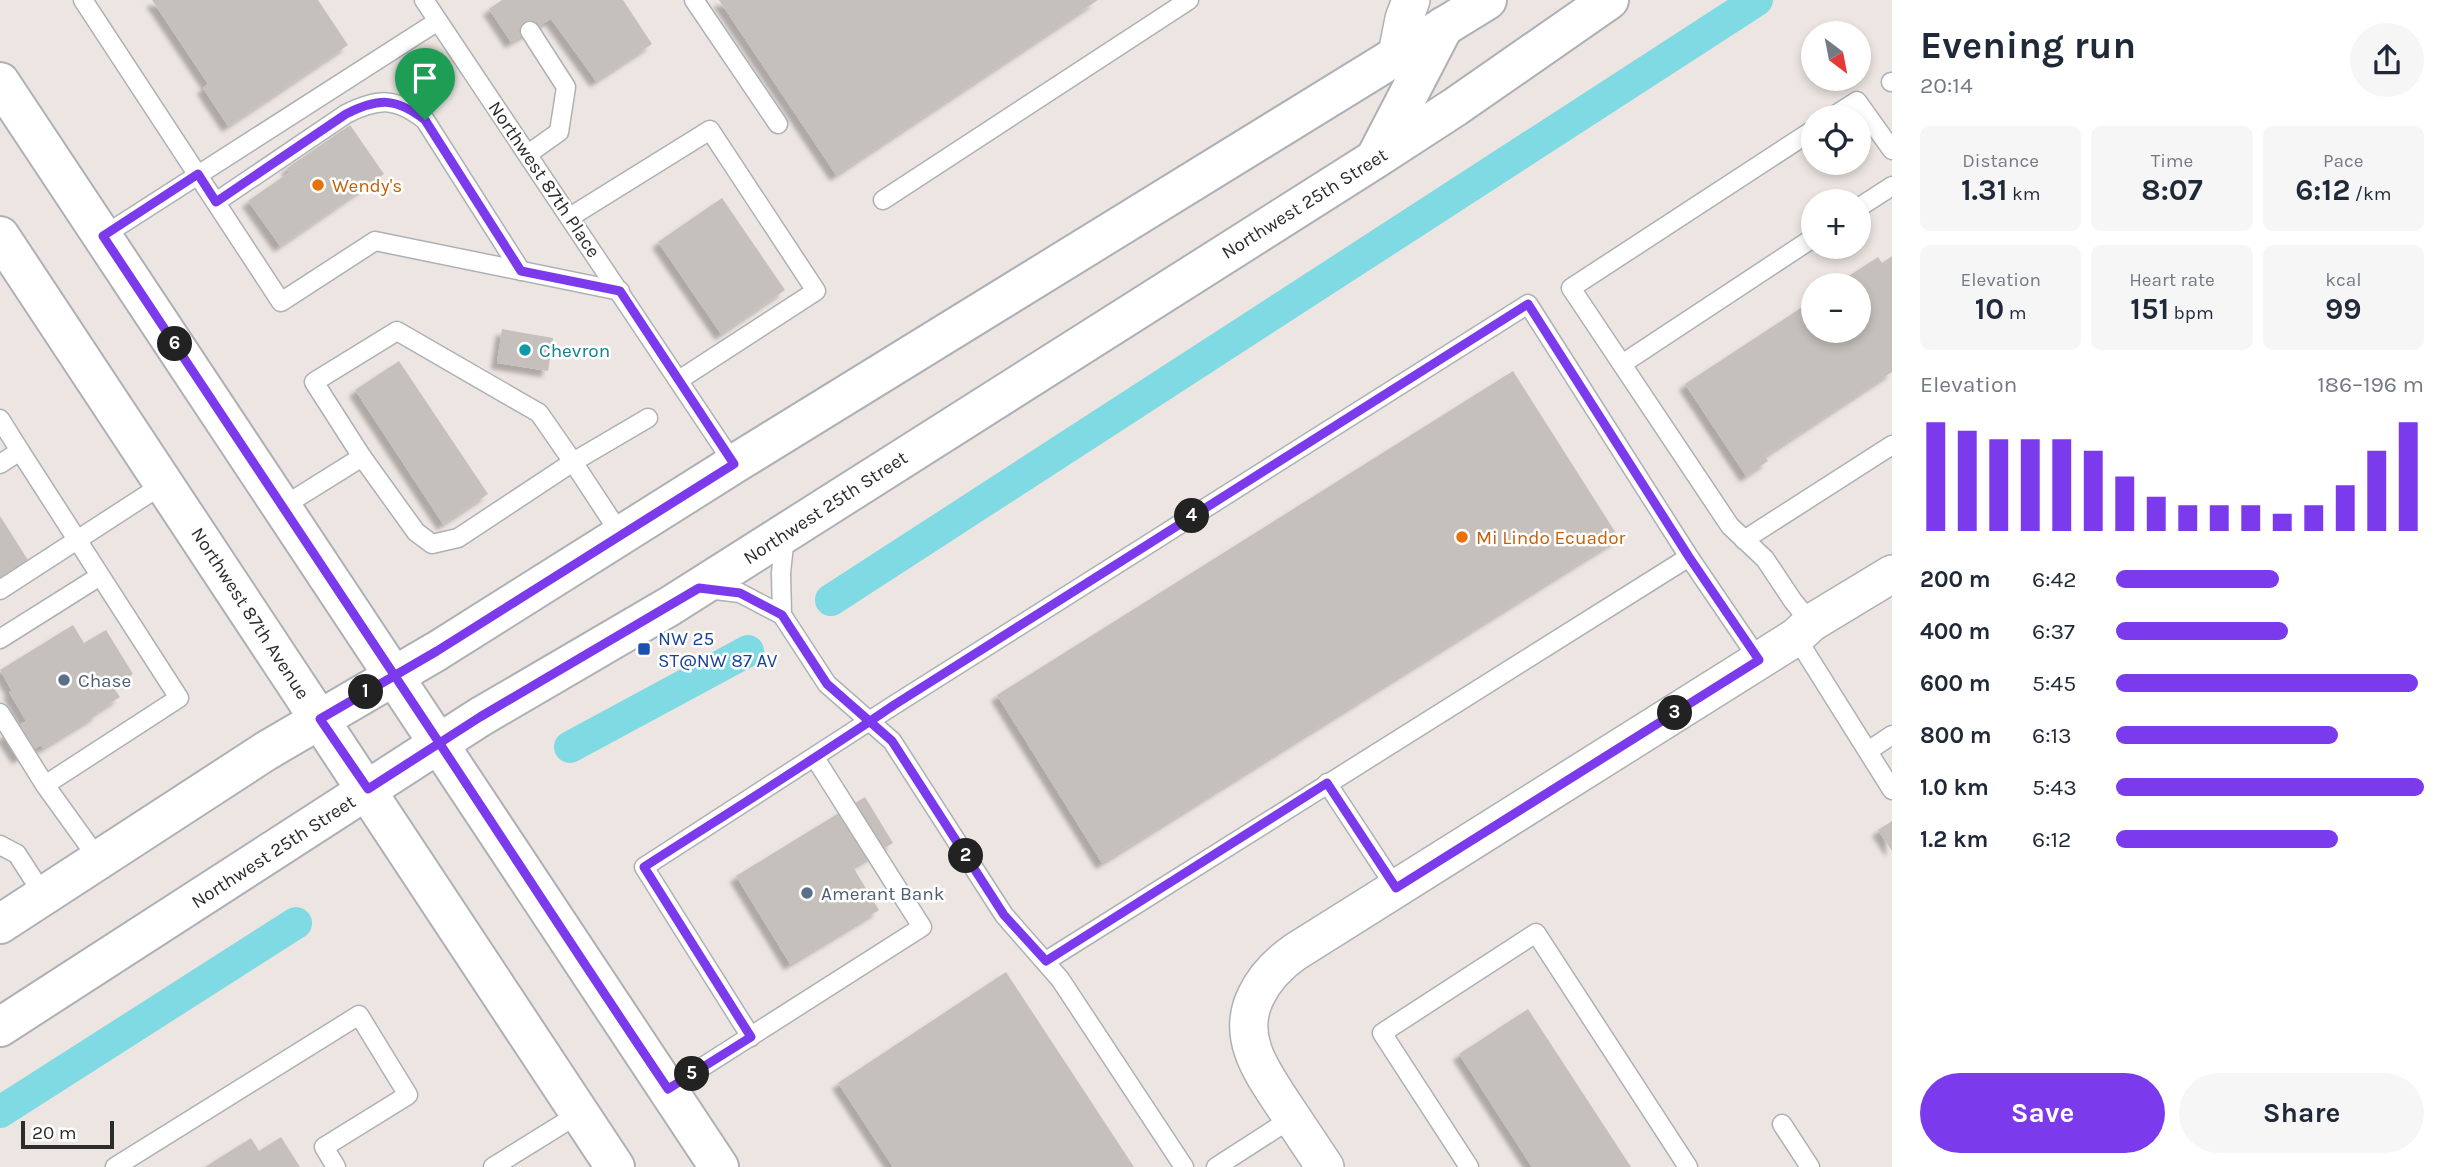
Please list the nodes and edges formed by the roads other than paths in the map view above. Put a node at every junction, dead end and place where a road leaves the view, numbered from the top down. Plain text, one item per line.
1 (83, 0) edge
2 (424, 0) edge
3 (694, 0) edge
4 (1189, 0) edge
5 (1411, 0) edge
6 (1488, 0) edge
7 (1609, 0) edge
8 (1449, 13) edge
9 (438, 21) junction
10 (530, 31) dead end
11 (1397, 54) junction
12 (0, 82) edge
13 (1871, 121) edge
14 (778, 124) dead end
15 (1801, 138) edge
16 (1892, 150) edge
17 (528, 154) junction
18 (1375, 159) junction
19 (198, 174) junction
20 (1892, 186) edge
21 (883, 200) dead end
22 (1871, 200) edge
23 (216, 202) junction
24 (570, 217) junction
25 (103, 236) junction
26 (1801, 246) edge
27 (6, 259) edge
28 (521, 271) junction
29 (620, 291) junction
30 (1622, 364) junction
31 (679, 380) junction
32 (648, 418) dead end
33 (0, 419) edge
34 (1892, 446) edge
35 (20, 451) junction
36 (362, 457) junction
37 (573, 462) junction
38 (0, 464) edge
39 (734, 464) junction
40 (165, 483) junction
41 (282, 507) junction
42 (785, 531) junction
43 (621, 535) junction
44 (1744, 540) junction
45 (78, 541) junction
46 (1689, 557) junction
47 (1892, 574) edge
48 (100, 576) junction
49 (699, 588) junction
50 (0, 590) edge
51 (782, 615) junction
52 (1803, 630) junction
53 (0, 639) edge
54 (1759, 660) junction
55 (395, 676) junction
56 (0, 713) edge
57 (320, 719) junction
58 (871, 721) junction
59 (1892, 735) edge
60 (440, 743) junction
61 (1868, 751) junction
62 (815, 758) junction
63 (1327, 783) junction
64 (45, 785) junction
65 (368, 789) junction
66 (1892, 790) edge
67 (0, 845) edge
68 (99, 860) junction
69 (1396, 888) junction
70 (44, 896) junction
71 (0, 924) edge
72 (1046, 961) junction
73 (0, 1027) edge
74 (751, 1037) junction
75 (668, 1089) junction
76 (580, 1113) junction
77 (1292, 1118) junction
78 (1782, 1124) dead end
79 (116, 1167) edge
80 (336, 1167) edge
81 (493, 1167) edge
82 (615, 1167) edge
83 (719, 1167) edge
84 (1184, 1167) edge
85 (1216, 1167) edge
86 (1325, 1167) edge
87 (1469, 1167) edge
88 (1688, 1167) edge
89 (1810, 1167) edge

1 - 19 lane
2 - 9 lane, Northwest 87th Place
3 - 14 lane
4 - 21 lane
5 - 11 street
6 - 8 main road
7 - 18 main road, Northwest 25th Street
8 - 11 main road
8 - 18 main road
9 - 17 lane, Northwest 87th Place
9 - 19 lane
10 - 17 lane
11 - 39 main road
12 - 25 main road
13 - 16 lane
15 - 30 lane
17 - 24 lane, Northwest 87th Place
18 - 42 main road, Northwest 25th Street
19 - 23 lane
19 - 25 lane
20 - 22 lane
23 - 28 lane
23 - 28 lane
24 - 29 lane, Northwest 87th Place
24 - 31 lane
25 - 41 main road
26 - 30 lane
27 - 40 main road, Northwest 87th Avenue
28 - 29 lane
29 - 31 lane, Northwest 87th Place
30 - 44 lane
31 - 39 lane, Northwest 87th Place
32 - 37 lane
33 - 35 lane
34 - 44 lane
35 - 38 lane
35 - 45 lane
36 - 37 lane
36 - 37 lane
36 - 41 lane
37 - 43 lane
39 - 43 main road
40 - 45 lane
40 - 57 main road, Northwest 87th Avenue
41 - 55 main road
42 - 49 main road, Northwest 25th Street
42 - 51 lane
43 - 55 main road
44 - 52 lane
45 - 48 lane
45 - 50 lane
46 - 54 lane
46 - 58 lane
46 - 63 lane
47 - 52 street
48 - 53 lane
48 - 64 lane
49 - 51 lane
49 - 60 main road, Northwest 25th Street
51 - 58 lane
52 - 54 street
52 - 61 lane
54 - 69 street
55 - 57 main road
55 - 60 main road
56 - 64 lane
57 - 65 main road, Northwest 87th Avenue
57 - 68 main road
58 - 62 lane
58 - 72 lane
59 - 61 lane
60 - 65 main road, Northwest 25th Street
60 - 75 main road
61 - 66 lane
62 - 74 lane
62 - 74 lane
63 - 69 lane
63 - 72 lane
64 - 68 lane
65 - 73 main road, Northwest 25th Street
65 - 76 main road, Northwest 87th Avenue
67 - 70 lane
68 - 70 main road
69 - 77 street
70 - 71 main road
72 - 84 lane
74 - 75 lane
75 - 83 main road
76 - 81 lane
76 - 82 main road, Northwest 87th Avenue
77 - 85 lane
77 - 86 street
78 - 89 lane
79 - 80 lane
87 - 88 lane

